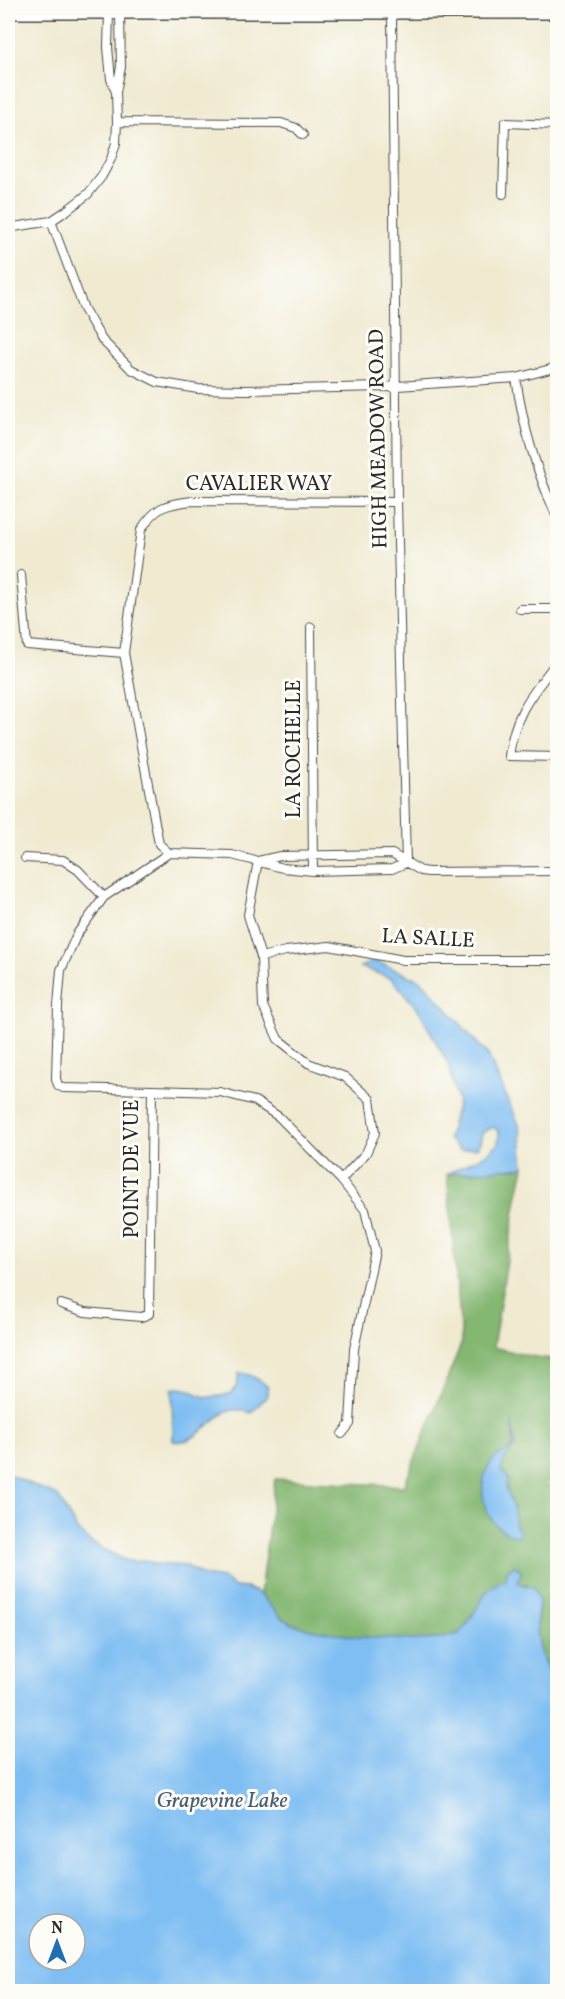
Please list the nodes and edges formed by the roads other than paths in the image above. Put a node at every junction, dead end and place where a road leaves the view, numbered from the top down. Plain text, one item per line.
1 (8, 14) edge
2 (108, 14) junction
3 (120, 14) junction
4 (392, 14) junction
5 (558, 14) edge
6 (116, 92) junction
7 (117, 123) junction
8 (558, 124) edge
9 (303, 135) dead end
10 (503, 194) dead end
11 (51, 221) junction
12 (8, 228) edge
13 (558, 367) edge
14 (516, 378) junction
15 (397, 385) junction
16 (397, 502) junction
17 (558, 519) edge
18 (21, 574) dead end
19 (520, 609) dead end
20 (558, 609) edge
21 (311, 627) dead end
22 (124, 653) junction
23 (558, 660) edge
24 (558, 756) edge
25 (169, 853) junction
26 (313, 855) junction
27 (25, 858) dead end
28 (258, 861) junction
29 (406, 863) junction
30 (313, 871) junction
31 (558, 871) edge
32 (104, 897) junction
33 (261, 957) junction
34 (558, 960) edge
35 (152, 1089) junction
36 (341, 1180) junction
37 (61, 1304) dead end
38 (342, 1434) dead end

1 - 2 street
2 - 3 street
2 - 6 street
3 - 4 street
3 - 6 street
4 - 5 street
4 - 15 street, HIGH MEADOW ROAD
6 - 7 street
7 - 9 street
7 - 11 street
8 - 10 street
11 - 12 street
11 - 15 street
13 - 14 street
14 - 15 street
14 - 17 street
15 - 16 street, HIGH MEADOW ROAD
16 - 22 street, CAVALIER WAY
16 - 29 street, HIGH MEADOW ROAD
18 - 22 street
19 - 20 street
21 - 26 street, LA ROCHELLE
22 - 25 street, CAVALIER WAY
23 - 24 street
25 - 28 street
25 - 32 street, POINT DE VUE
26 - 28 street
26 - 29 street
26 - 30 street, LA ROCHELLE
27 - 32 street
28 - 30 street
28 - 33 street
29 - 30 street
29 - 31 street
32 - 35 street, POINT DE VUE
33 - 34 street, LA SALLE
33 - 36 street
35 - 36 street
35 - 37 street, POINT DE VUE
36 - 38 street

